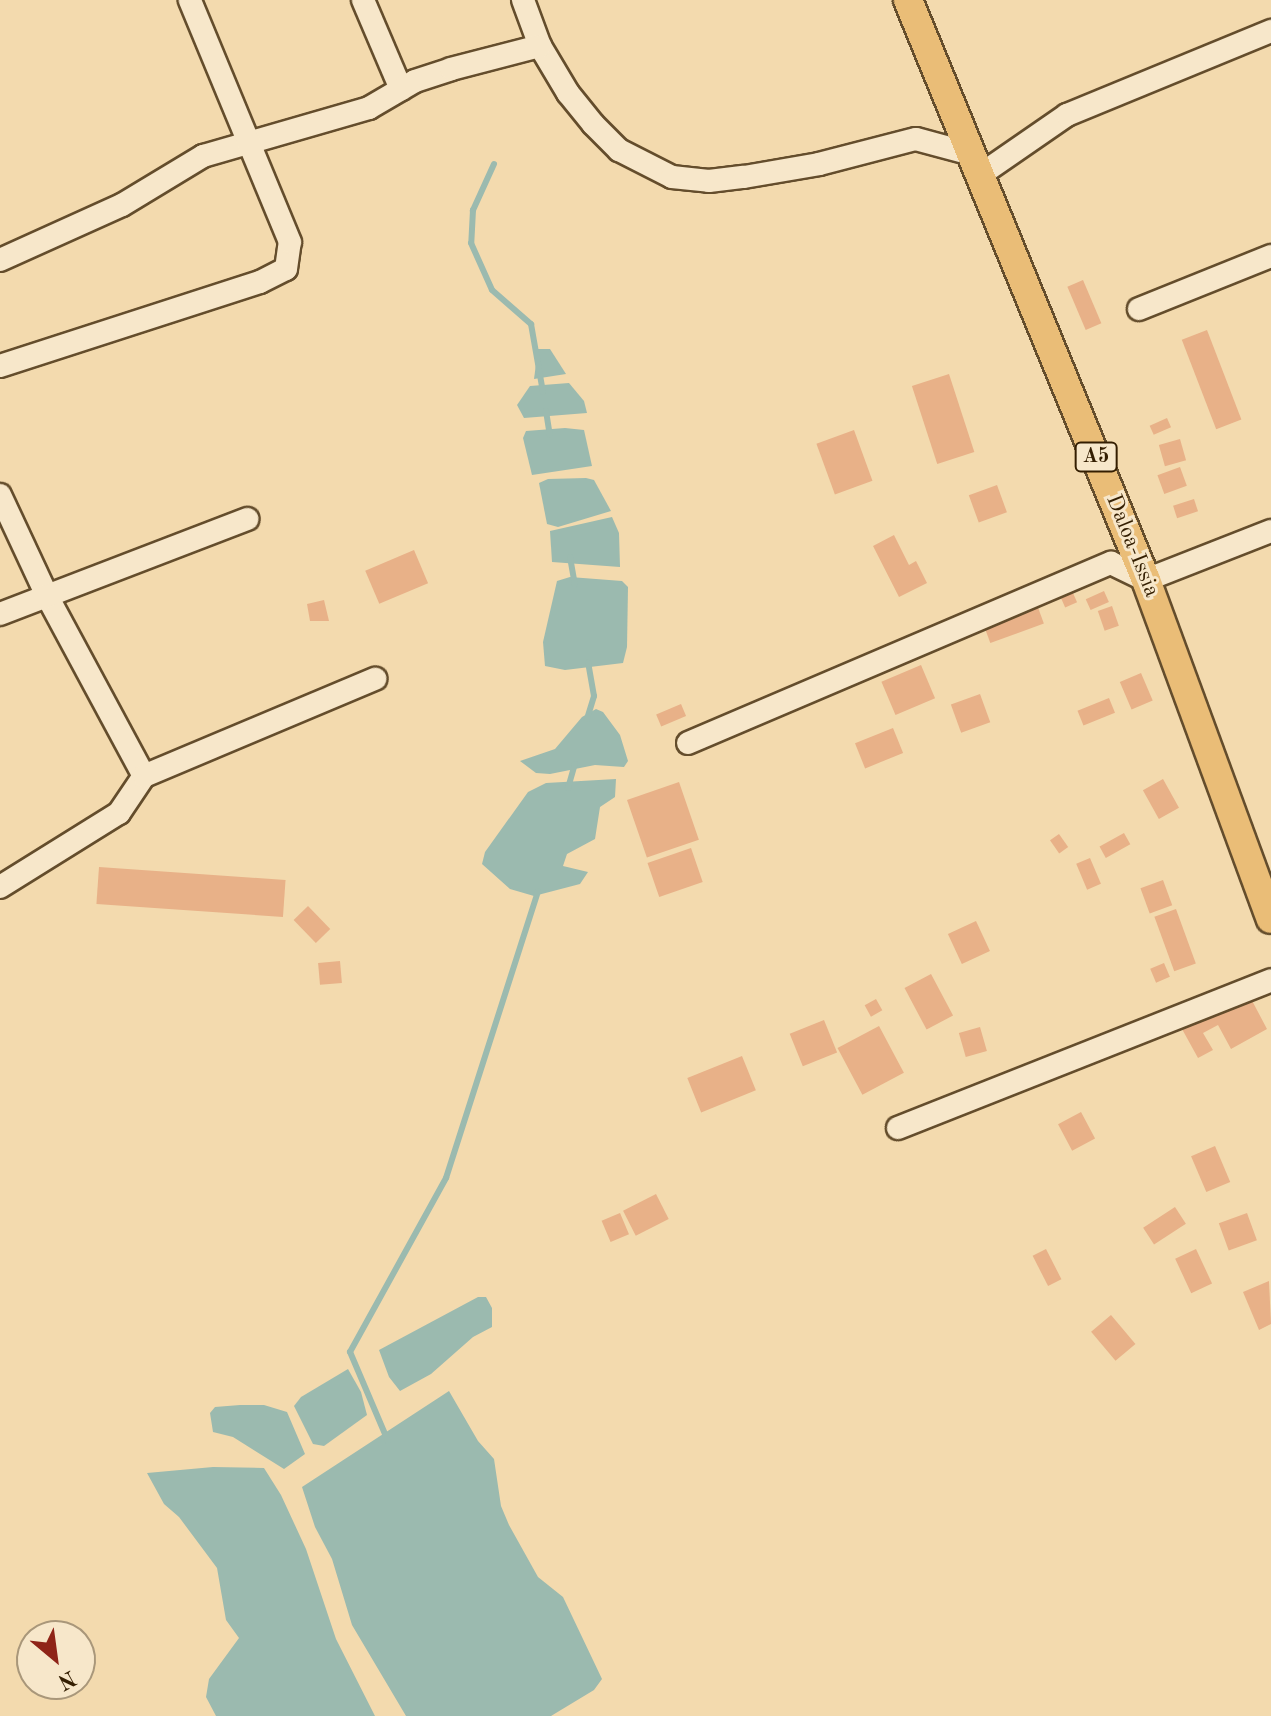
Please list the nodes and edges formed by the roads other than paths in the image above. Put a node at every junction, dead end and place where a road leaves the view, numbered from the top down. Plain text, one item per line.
1 (190, 0) edge
2 (363, 0) edge
3 (523, 0) edge
4 (908, 0) edge
5 (1271, 31) edge
6 (540, 46) junction
7 (401, 89) junction
8 (247, 143) junction
9 (976, 164) junction
10 (1271, 256) edge
11 (0, 260) edge
12 (1139, 309) dead end
13 (0, 366) edge
14 (0, 495) edge
15 (247, 519) dead end
16 (1271, 531) edge
17 (1146, 580) junction
18 (47, 596) junction
19 (0, 614) edge
20 (375, 679) dead end
21 (688, 743) dead end
22 (144, 776) junction
23 (0, 887) edge
24 (1271, 919) edge
25 (1271, 980) edge
26 (898, 1128) dead end

1 - 8 street
2 - 7 street
3 - 6 street
4 - 9 main road, Daloa-Issia / A5
5 - 9 street
6 - 7 street
6 - 9 street
7 - 8 street
8 - 11 street
8 - 13 street
9 - 17 main road, Daloa-Issia / A5
10 - 12 street
14 - 18 street
15 - 18 street
16 - 17 street
17 - 21 street
17 - 24 main road, Daloa-Issia / A5
18 - 19 street
18 - 22 street
20 - 22 street
22 - 23 street
25 - 26 street

